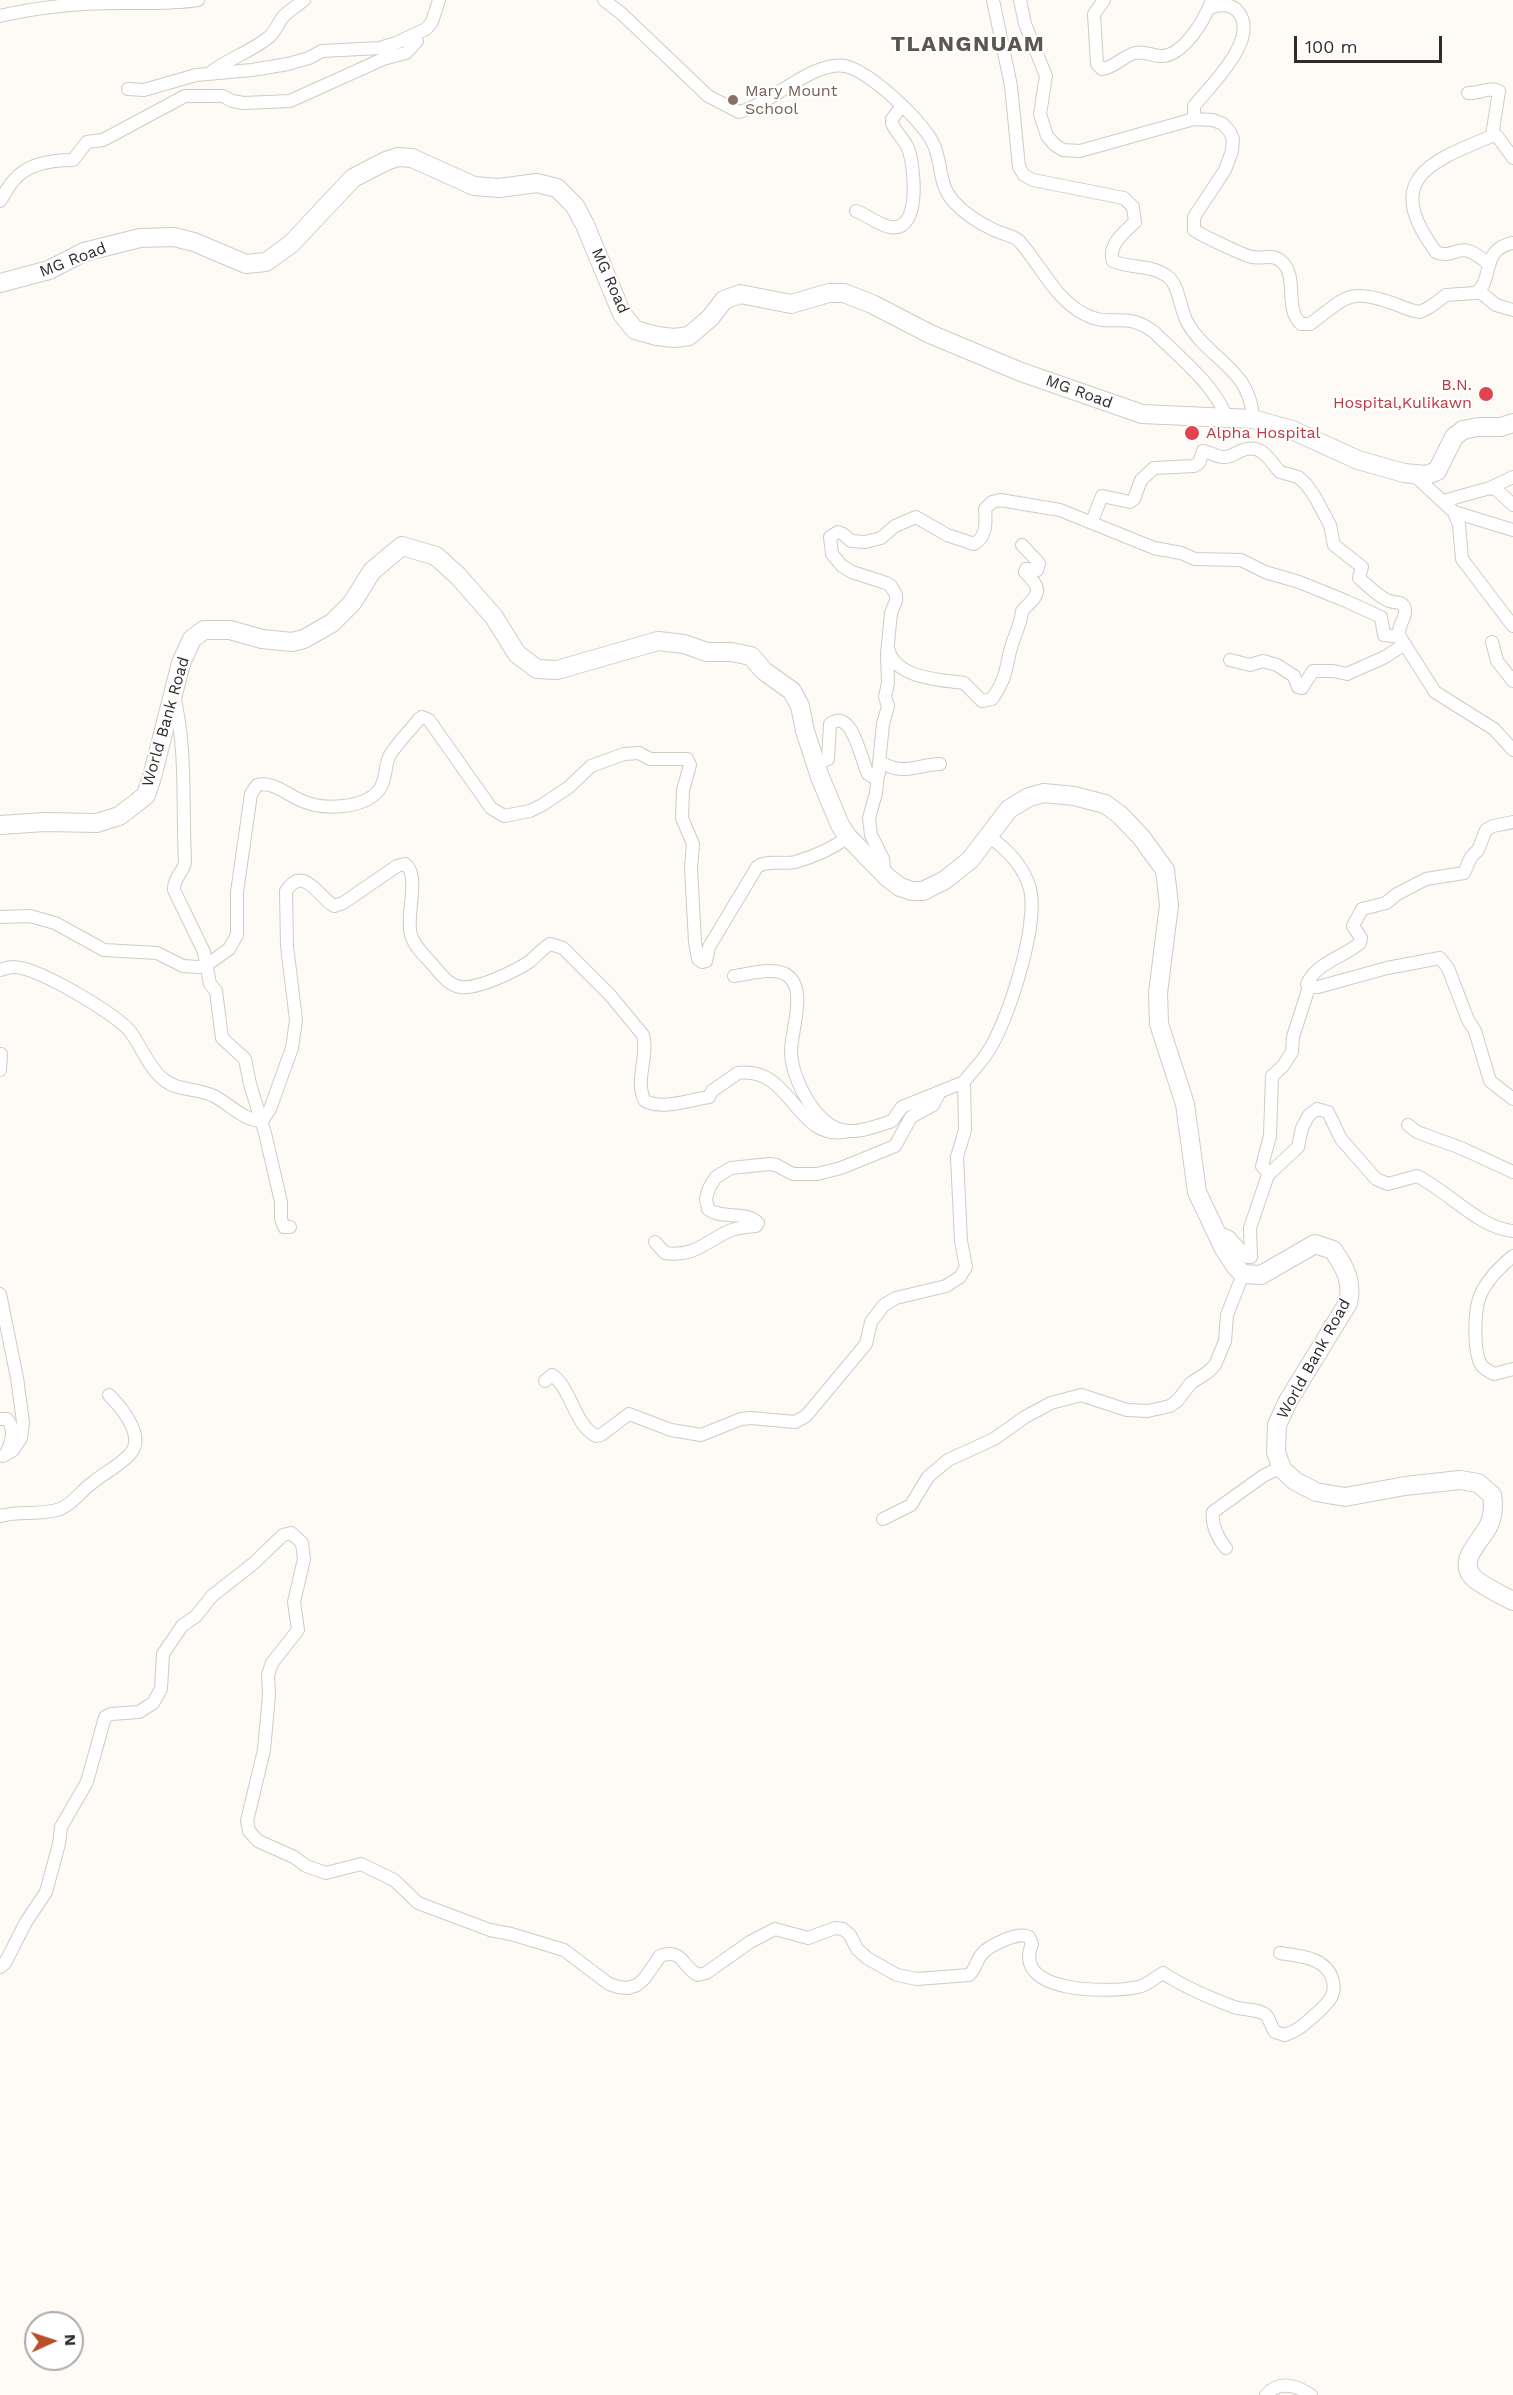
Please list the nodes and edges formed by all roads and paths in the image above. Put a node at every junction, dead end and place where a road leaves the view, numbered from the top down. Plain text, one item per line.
1 (198, 0) edge
2 (304, 0) edge
3 (439, 0) edge
4 (604, 0) edge
5 (993, 0) edge
6 (1020, 0) edge
7 (1104, 0) edge
8 (1210, 4) edge
9 (0, 16) edge
10 (415, 34) junction
11 (210, 74) junction
12 (128, 89) dead end
13 (1468, 93) dead end
14 (901, 107) junction
15 (1194, 119) junction
16 (1492, 136) junction
17 (1513, 158) edge
18 (0, 201) edge
19 (856, 211) dead end
20 (1513, 243) edge
21 (1488, 264) junction
22 (0, 283) edge
23 (1479, 291) junction
24 (1513, 310) edge
25 (1226, 417) junction
26 (1253, 419) junction
27 (1513, 423) edge
28 (1414, 475) junction
29 (1513, 477) edge
30 (1490, 488) junction
31 (1443, 501) junction
32 (1513, 505) edge
33 (1454, 512) junction
34 (1092, 522) junction
35 (1513, 530) edge
36 (1022, 545) dead end
37 (1513, 626) edge
38 (1402, 641) junction
39 (1491, 642) dead end
40 (888, 646) junction
41 (1230, 660) dead end
42 (1512, 680) edge
43 (173, 692) junction
44 (1513, 750) edge
45 (817, 763) junction
46 (940, 764) dead end
47 (879, 767) junction
48 (1513, 822) edge
49 (0, 825) edge
50 (988, 836) junction
51 (848, 837) junction
52 (885, 875) junction
53 (0, 917) edge
54 (207, 965) junction
55 (0, 970) edge
56 (734, 976) dead end
57 (1309, 987) junction
58 (1, 1054) edge
59 (0, 1070) edge
60 (964, 1082) junction
61 (940, 1092) junction
62 (1513, 1099) edge
63 (262, 1121) junction
64 (1408, 1125) dead end
65 (849, 1131) junction
66 (1513, 1172) edge
67 (1269, 1174) junction
68 (290, 1227) dead end
69 (1215, 1231) junction
70 (1513, 1231) edge
71 (655, 1242) dead end
72 (1513, 1256) edge
73 (1243, 1274) junction
74 (0, 1294) edge
75 (1513, 1369) edge
76 (544, 1381) dead end
77 (110, 1395) dead end
78 (0, 1419) edge
79 (2, 1458) edge
80 (1282, 1469) junction
81 (0, 1516) edge
82 (883, 1519) dead end
83 (1226, 1548) dead end
84 (1513, 1601) edge
85 (1280, 1953) dead end
86 (0, 1967) edge
87 (1266, 2395) edge
88 (1311, 2395) edge

1 - 9 street
2 - 11 street
3 - 10 street
4 - 14 street
5 - 26 street
6 - 15 street
7 - 8 street
8 - 15 street
10 - 11 street
10 - 18 street
11 - 12 street
13 - 16 street
14 - 19 street
14 - 25 street
15 - 23 street
16 - 17 street
16 - 21 street
20 - 21 street
21 - 23 street
22 - 25 main road, MG Road
23 - 24 street
25 - 26 main road, MG Road
26 - 28 main road, MG Road
27 - 28 main road
28 - 31 street
29 - 30 street
30 - 31 street
30 - 32 street
31 - 33 street
33 - 35 street
33 - 37 street
34 - 38 street
34 - 38 street
34 - 40 street
36 - 40 street
38 - 41 street
38 - 44 street
39 - 42 street
40 - 47 street
43 - 45 main road, World Bank Road
43 - 49 main road, World Bank Road
43 - 54 street
45 - 47 street
45 - 51 main road, World Bank Road
46 - 47 street
47 - 52 street
48 - 57 street
50 - 52 main road, World Bank Road
50 - 60 street
50 - 69 main road, World Bank Road
51 - 52 main road, World Bank Road
51 - 54 street
53 - 54 street
54 - 63 street
55 - 63 street
56 - 65 street
57 - 62 street
57 - 67 street
58 - 59 street
60 - 61 street
60 - 76 street
61 - 65 street
61 - 71 street
63 - 65 street
63 - 68 street
64 - 66 street
67 - 69 street
67 - 70 street
69 - 73 main road, World Bank Road
72 - 75 street
73 - 80 main road, World Bank Road
73 - 82 street
74 - 79 street
77 - 81 street
78 - 79 street
80 - 83 street
80 - 84 main road
85 - 86 street
87 - 88 street

